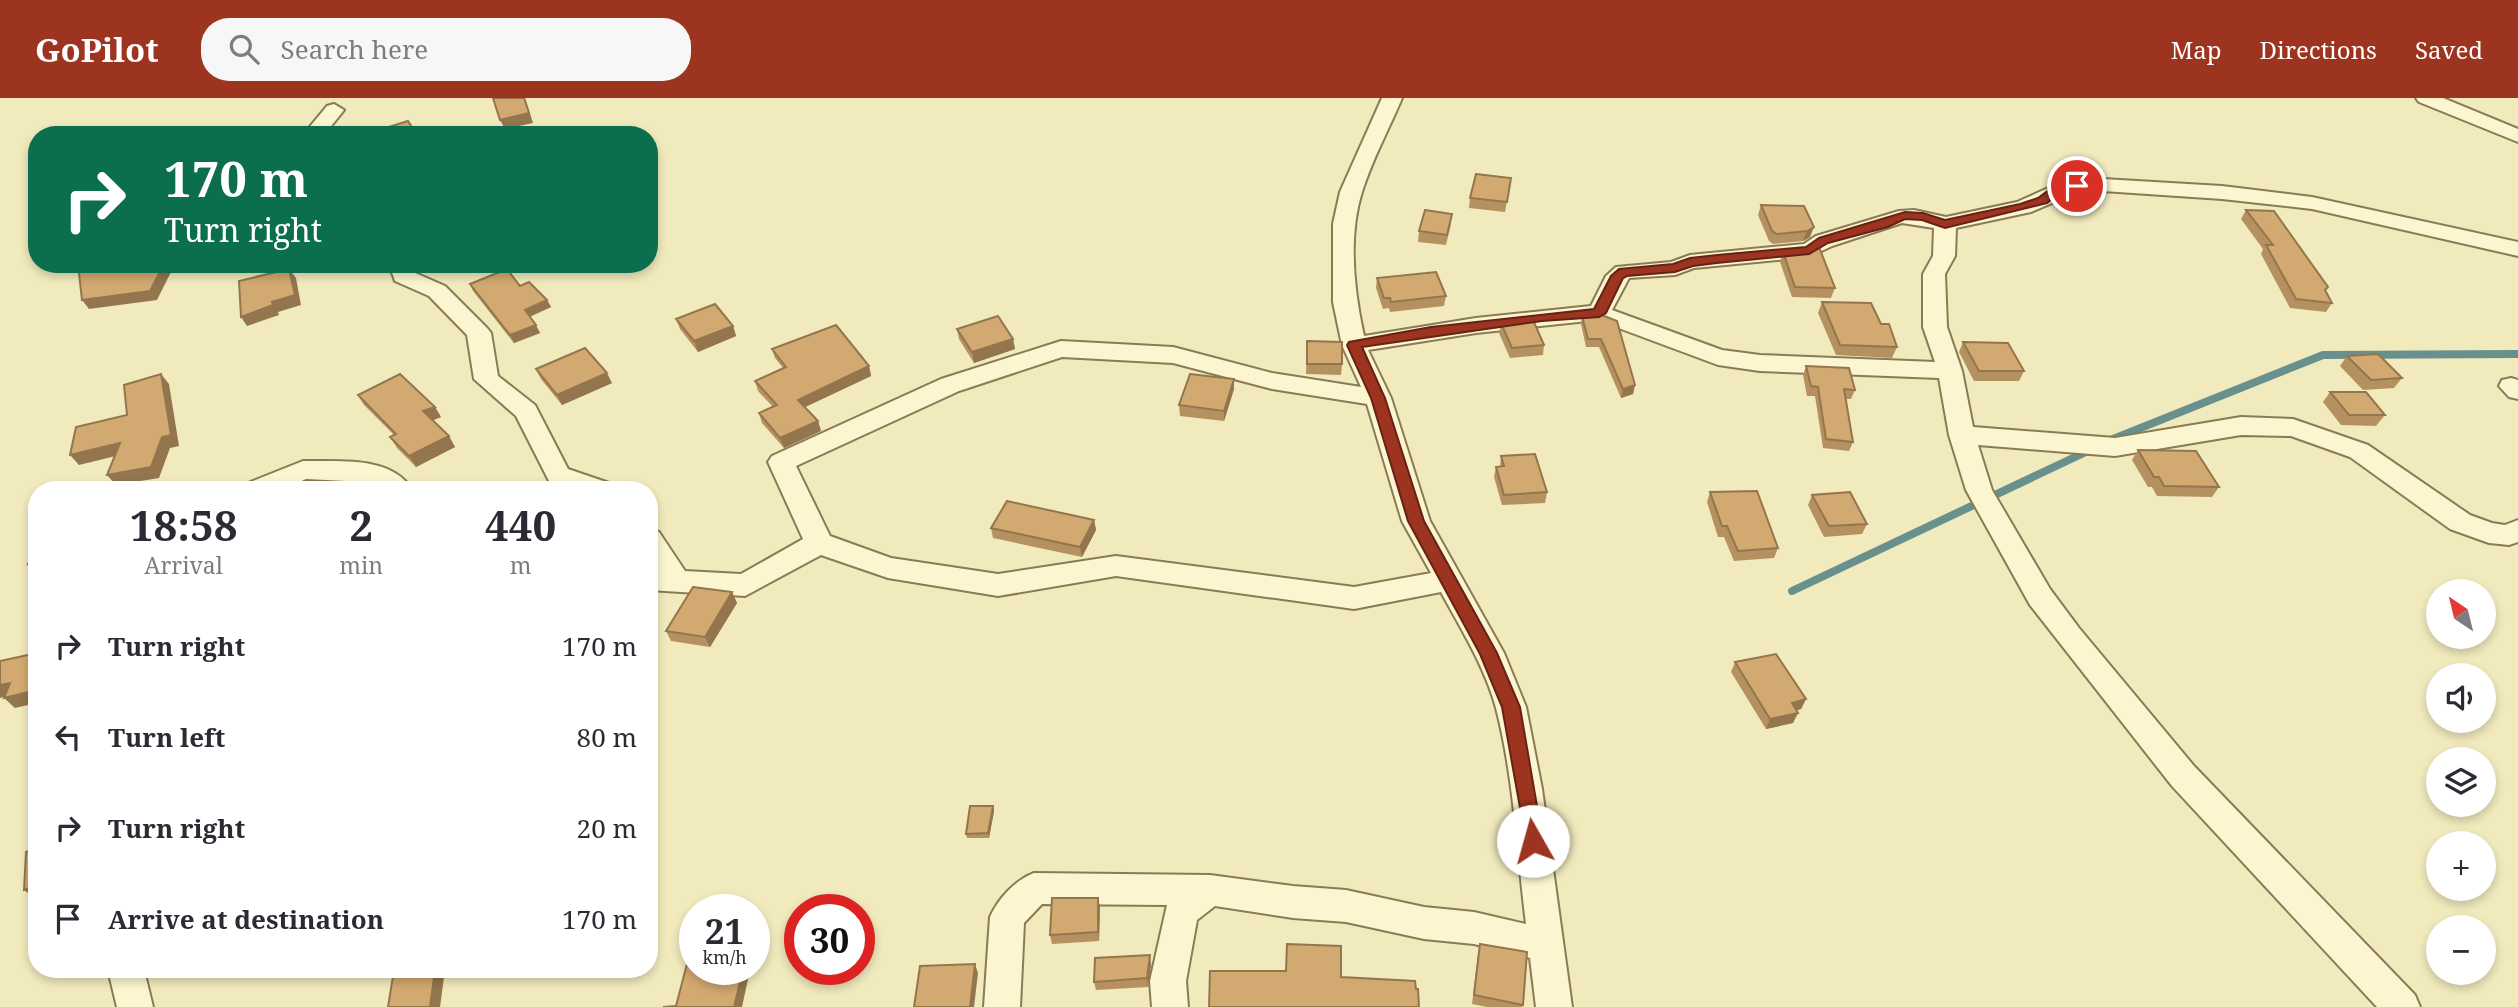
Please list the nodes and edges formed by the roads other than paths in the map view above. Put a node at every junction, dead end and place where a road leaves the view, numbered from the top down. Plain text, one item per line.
1 (1392, 98) edge
2 (2426, 98) edge
3 (334, 110) dead end
4 (321, 126) edge
5 (2518, 136) edge
6 (1945, 224) junction
7 (2518, 249) edge
8 (402, 273) edge
9 (1599, 313) junction
10 (1354, 345) junction
11 (1950, 371) junction
12 (1378, 398) junction
13 (1962, 435) junction
14 (278, 481) edge
15 (385, 481) edge
16 (575, 481) edge
17 (2518, 530) edge
18 (819, 543) junction
19 (658, 552) edge
20 (658, 580) edge
21 (1450, 580) junction
22 (678, 582) junction
23 (1210, 890) junction
24 (1547, 946) junction
25 (128, 978) edge
26 (135, 1007) edge
27 (1002, 1007) edge
28 (1170, 1007) edge
29 (1554, 1007) edge
30 (2402, 1007) edge

1 - 10 street
2 - 5 street
3 - 4 street
6 - 7 street
6 - 9 street
6 - 11 street
8 - 16 street
9 - 10 street
9 - 11 street
10 - 12 street
11 - 13 street
12 - 18 street
12 - 21 street
13 - 17 street
13 - 30 street
14 - 15 street
18 - 21 street
18 - 22 street
19 - 22 street
20 - 22 street
21 - 24 street
23 - 24 street
23 - 27 street
23 - 28 street
24 - 29 street
25 - 26 street

